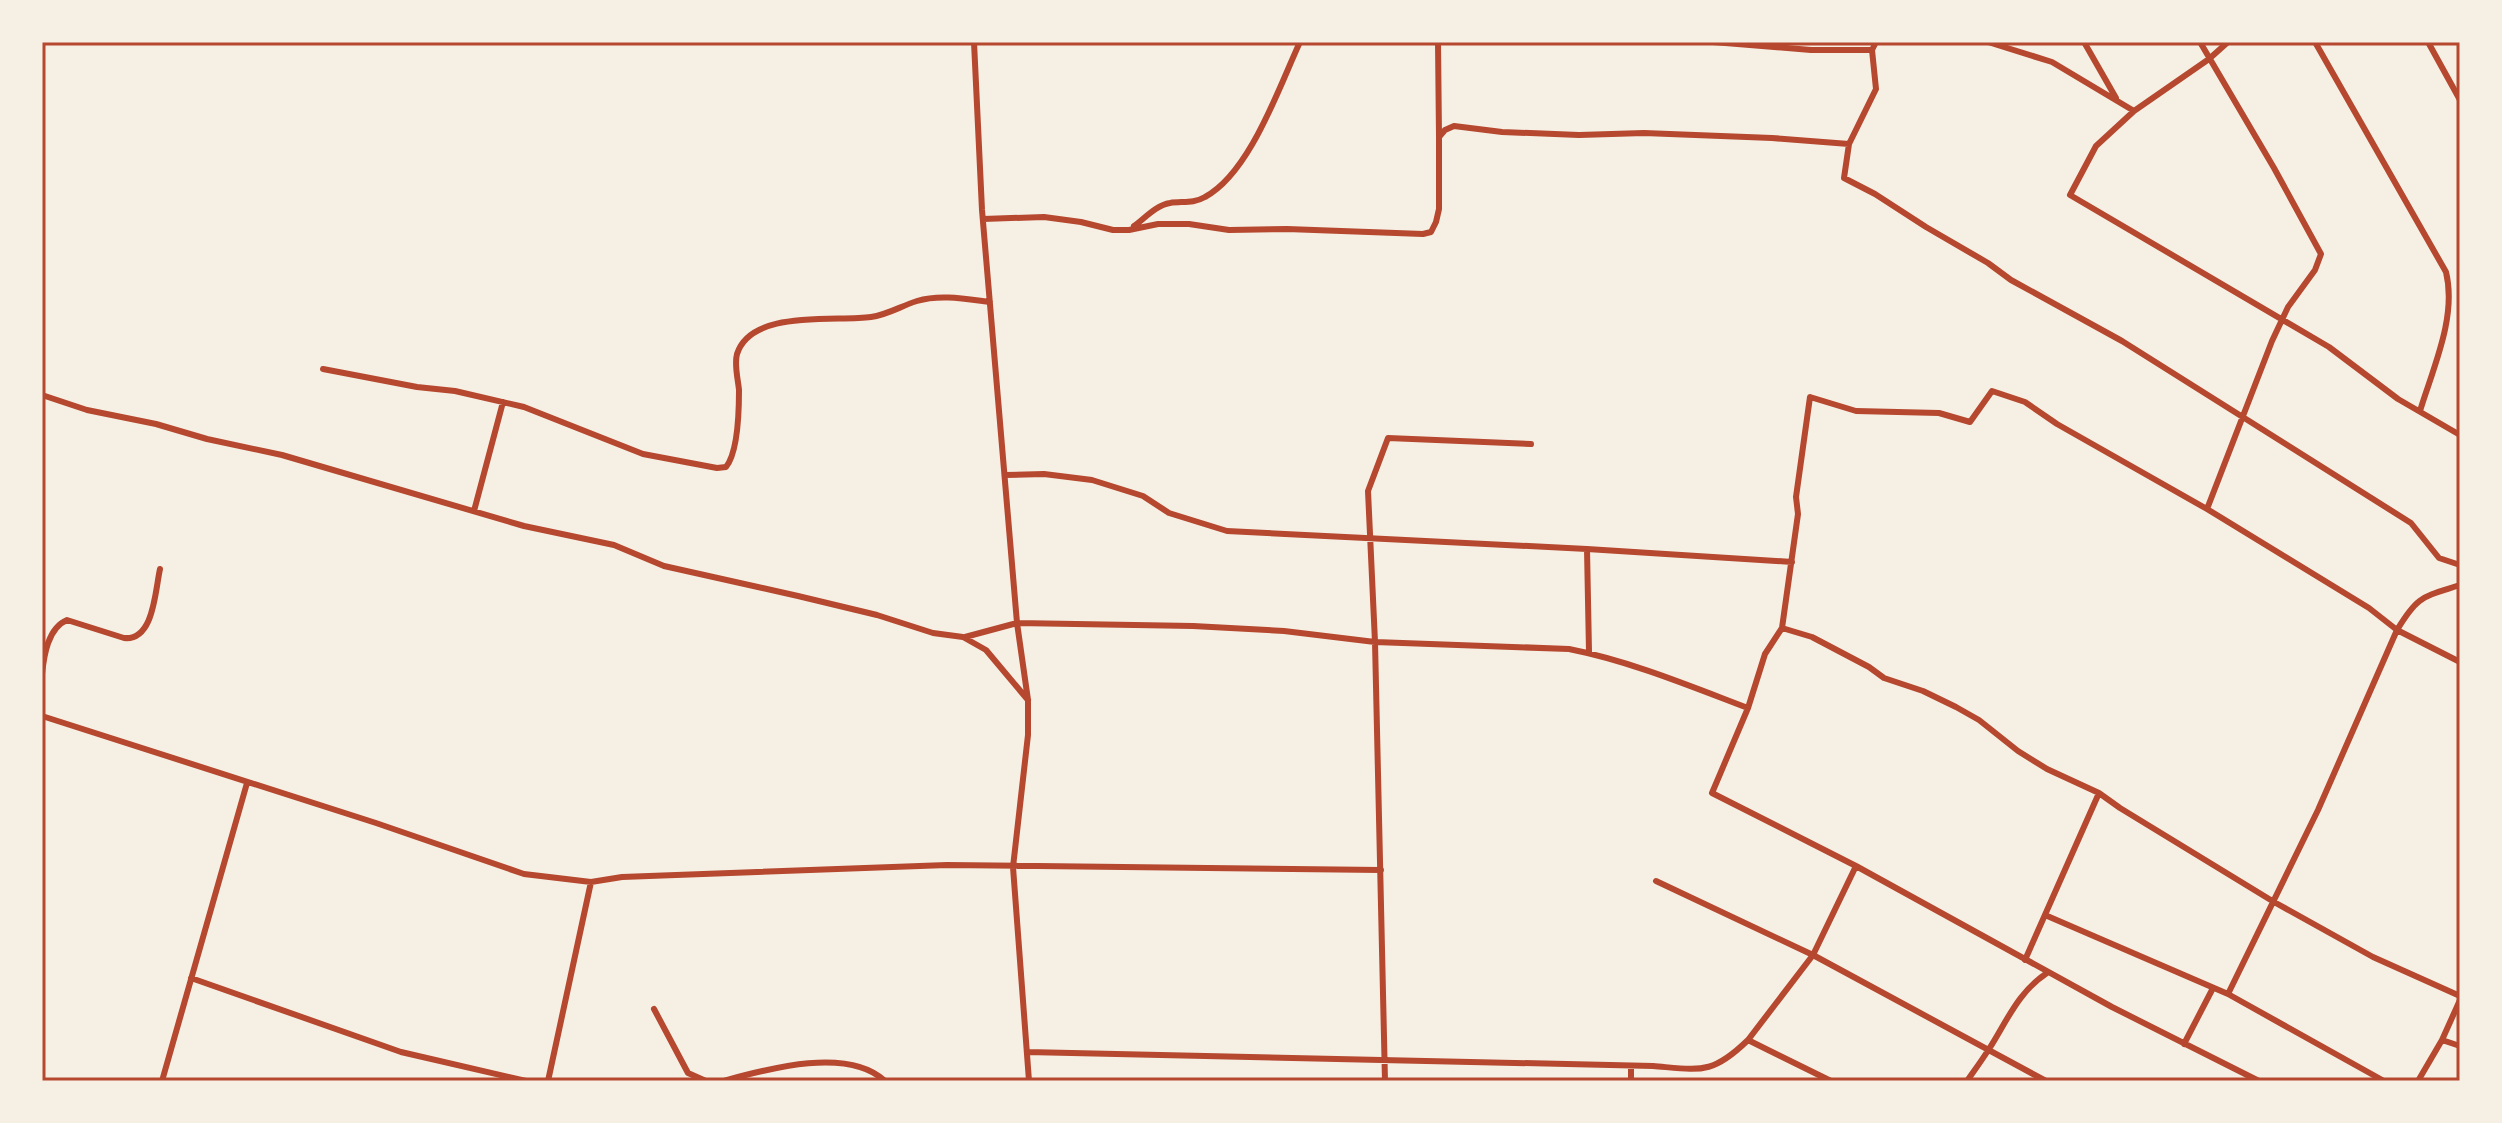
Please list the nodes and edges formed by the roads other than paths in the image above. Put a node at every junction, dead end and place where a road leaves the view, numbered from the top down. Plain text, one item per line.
1 (974, 42) edge
2 (1300, 42) edge
3 (1438, 42) edge
4 (1713, 42) edge
5 (1876, 42) edge
6 (1988, 42) edge
7 (2084, 42) edge
8 (2200, 42) edge
9 (2228, 42) edge
10 (2315, 42) edge
11 (2428, 42) edge
12 (1872, 50) junction
13 (2209, 59) junction
14 (2460, 100) edge
15 (2118, 102) junction
16 (2134, 111) junction
17 (1439, 137) junction
18 (1849, 144) junction
19 (983, 219) junction
20 (1129, 230) junction
21 (990, 302) junction
22 (2283, 319) junction
23 (323, 369) dead end
24 (42, 395) edge
25 (503, 402) junction
26 (2420, 411) junction
27 (2242, 417) junction
28 (2460, 435) edge
29 (1531, 444) dead end
30 (1005, 475) junction
31 (2207, 509) junction
32 (474, 511) junction
33 (1369, 537) junction
34 (1587, 549) junction
35 (1792, 562) junction
36 (2460, 565) edge
37 (160, 569) dead end
38 (2460, 585) edge
39 (1017, 623) junction
40 (1782, 628) junction
41 (2397, 630) junction
42 (963, 637) junction
43 (1375, 642) junction
44 (1589, 652) junction
45 (2460, 662) edge
46 (42, 674) edge
47 (1028, 700) junction
48 (1748, 708) junction
49 (42, 716) edge
50 (247, 783) junction
51 (2099, 793) junction
52 (1856, 866) junction
53 (1013, 867) junction
54 (1381, 870) junction
55 (1656, 881) dead end
56 (591, 882) junction
57 (2274, 902) junction
58 (2045, 915) junction
59 (1813, 955) junction
60 (2025, 960) junction
61 (2047, 973) junction
62 (191, 978) junction
63 (2213, 988) junction
64 (2228, 994) junction
65 (2460, 998) edge
66 (654, 1009) dead end
67 (1748, 1040) junction
68 (2442, 1040) junction
69 (2184, 1044) junction
70 (2460, 1046) edge
71 (1989, 1050) junction
72 (1027, 1052) junction
73 (1384, 1059) junction
74 (1631, 1066) junction
75 (162, 1081) edge
76 (526, 1081) edge
77 (548, 1081) edge
78 (706, 1081) edge
79 (723, 1081) edge
80 (885, 1081) edge
81 (1029, 1081) edge
82 (1385, 1081) edge
83 (1631, 1081) edge
84 (1831, 1081) edge
85 (1967, 1081) edge
86 (2046, 1081) edge
87 (2259, 1081) edge
88 (2384, 1081) edge
89 (2418, 1081) edge

1 - 19 street
2 - 20 street
3 - 17 street
4 - 12 street
5 - 12 street
6 - 15 street
7 - 15 street
8 - 13 street
9 - 13 street
10 - 26 street
11 - 14 street
12 - 18 street
13 - 16 street
13 - 22 street
15 - 16 street
16 - 22 street
17 - 18 street
17 - 20 street
18 - 27 street
19 - 20 street
19 - 21 street
21 - 25 street
21 - 30 street
22 - 26 street
22 - 27 street
23 - 25 street
24 - 32 street
25 - 32 street
26 - 28 street
27 - 31 street
27 - 36 street
29 - 33 street
30 - 33 street
30 - 39 street
31 - 35 street
31 - 41 street
32 - 42 street
33 - 34 street
33 - 43 street
34 - 35 street
34 - 44 street
35 - 40 street
37 - 46 street
38 - 41 street
39 - 42 street
39 - 43 street
39 - 47 street
40 - 48 street
40 - 51 street
41 - 45 street
41 - 57 street
42 - 47 street
43 - 44 street
43 - 54 street
44 - 48 street
47 - 53 street
48 - 52 street
49 - 50 street
50 - 56 street
50 - 62 street
51 - 57 street
51 - 58 street
52 - 59 street
52 - 60 street
53 - 54 street
53 - 56 street
53 - 72 street
54 - 73 street
55 - 59 street
56 - 77 street
57 - 64 street
57 - 65 street
58 - 60 street
58 - 63 street
59 - 67 street
59 - 71 street
60 - 61 street
61 - 69 street
61 - 71 street
62 - 75 street
62 - 76 street
63 - 64 street
63 - 69 street
64 - 88 street
65 - 68 street
66 - 78 street
67 - 74 street
67 - 84 street
68 - 70 street
68 - 89 street
69 - 87 street
71 - 85 street
71 - 86 street
72 - 73 street
72 - 81 street
73 - 74 street
73 - 82 street
74 - 83 street
79 - 80 street

